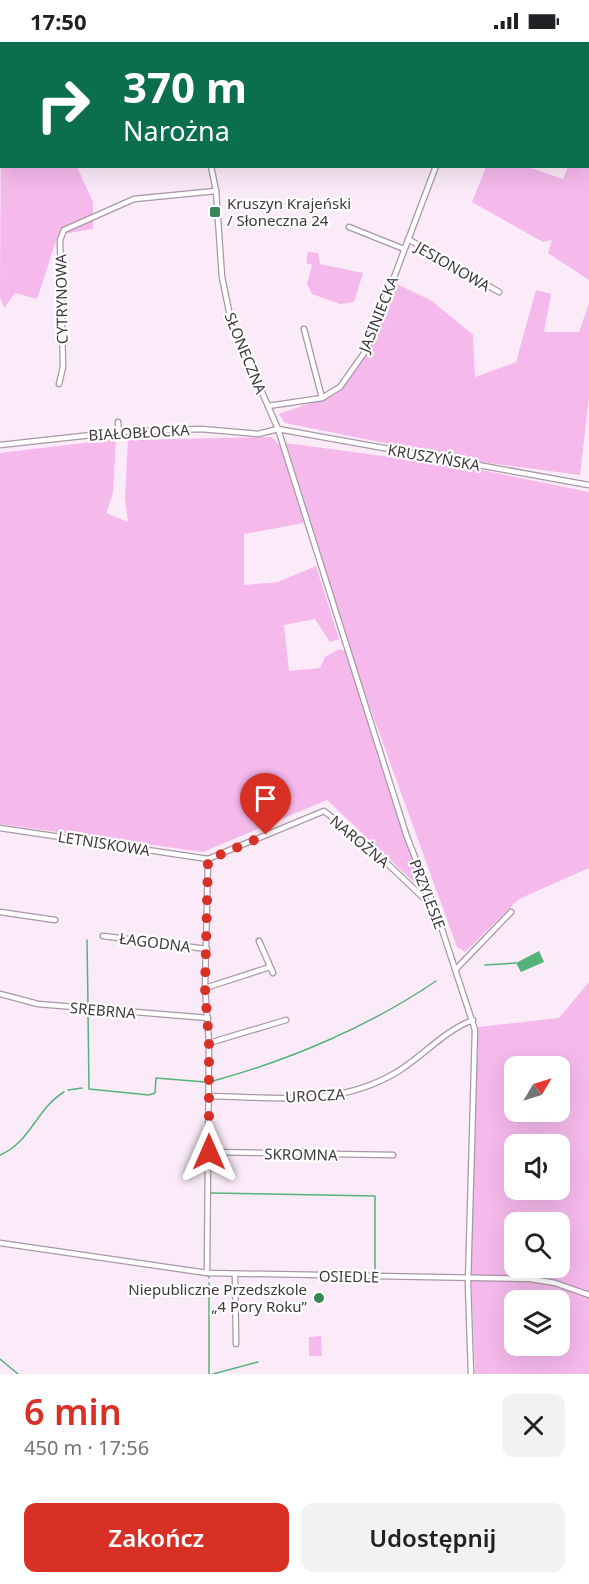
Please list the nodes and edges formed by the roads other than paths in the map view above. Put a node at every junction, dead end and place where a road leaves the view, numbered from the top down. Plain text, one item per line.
1 (211, 168) edge
2 (435, 168) edge
3 (216, 191) junction
4 (350, 227) dead end
5 (408, 239) junction
6 (404, 249) junction
7 (499, 292) dead end
8 (304, 329) dead end
9 (59, 384) dead end
10 (322, 399) junction
11 (268, 406) junction
12 (118, 422) dead end
13 (278, 429) junction
14 (119, 432) junction
15 (0, 445) edge
16 (589, 485) edge
17 (0, 828) edge
18 (208, 860) junction
19 (435, 908) junction
20 (0, 912) edge
21 (512, 912) dead end
22 (55, 920) dead end
23 (103, 936) dead end
24 (259, 941) dead end
25 (207, 949) junction
26 (270, 967) junction
27 (456, 969) junction
28 (273, 973) dead end
29 (205, 988) junction
30 (0, 994) edge
31 (208, 1018) junction
32 (286, 1020) dead end
33 (472, 1020) junction
34 (209, 1043) junction
35 (209, 1095) junction
36 (209, 1152) junction
37 (393, 1155) dead end
38 (0, 1243) edge
39 (207, 1273) junction
40 (235, 1274) junction
41 (468, 1278) junction
42 (589, 1295) edge
43 (236, 1344) dead end
44 (471, 1374) edge

1 - 3 street, SŁONECZNA
2 - 5 street, JASINIECKA
3 - 9 street, CYTRYNOWA
3 - 11 street, SŁONECZNA
4 - 6 street
5 - 6 street, JASINIECKA
5 - 7 street, JESIONOWA
6 - 10 street, JASINIECKA
8 - 10 street
10 - 11 street
11 - 13 street, SŁONECZNA
12 - 14 street
13 - 14 street, BIAŁOBŁOCKA
13 - 16 street, KRUSZYŃSKA
13 - 19 street, PRZYLESIE
14 - 15 street, BIAŁOBŁOCKA
17 - 18 street, LETNISKOWA
18 - 19 street, NAROŻNA
18 - 25 street
19 - 27 street, PRZYLESIE
20 - 22 street
21 - 27 street
23 - 25 street, ŁAGODNA
24 - 26 street
25 - 29 street
26 - 28 street
26 - 29 street
27 - 33 street, PRZYLESIE
29 - 31 street
30 - 31 street, SREBRNA
31 - 34 street
32 - 34 street
33 - 35 street, UROCZA
33 - 41 street, PRZYLESIE
34 - 35 street
35 - 36 street
36 - 37 street, SKROMNA
36 - 39 street
38 - 39 street, OSIEDLE
39 - 40 street, OSIEDLE
40 - 41 street, OSIEDLE
40 - 43 street
41 - 42 street, OSIEDLE
41 - 44 street, PRZYLESIE

